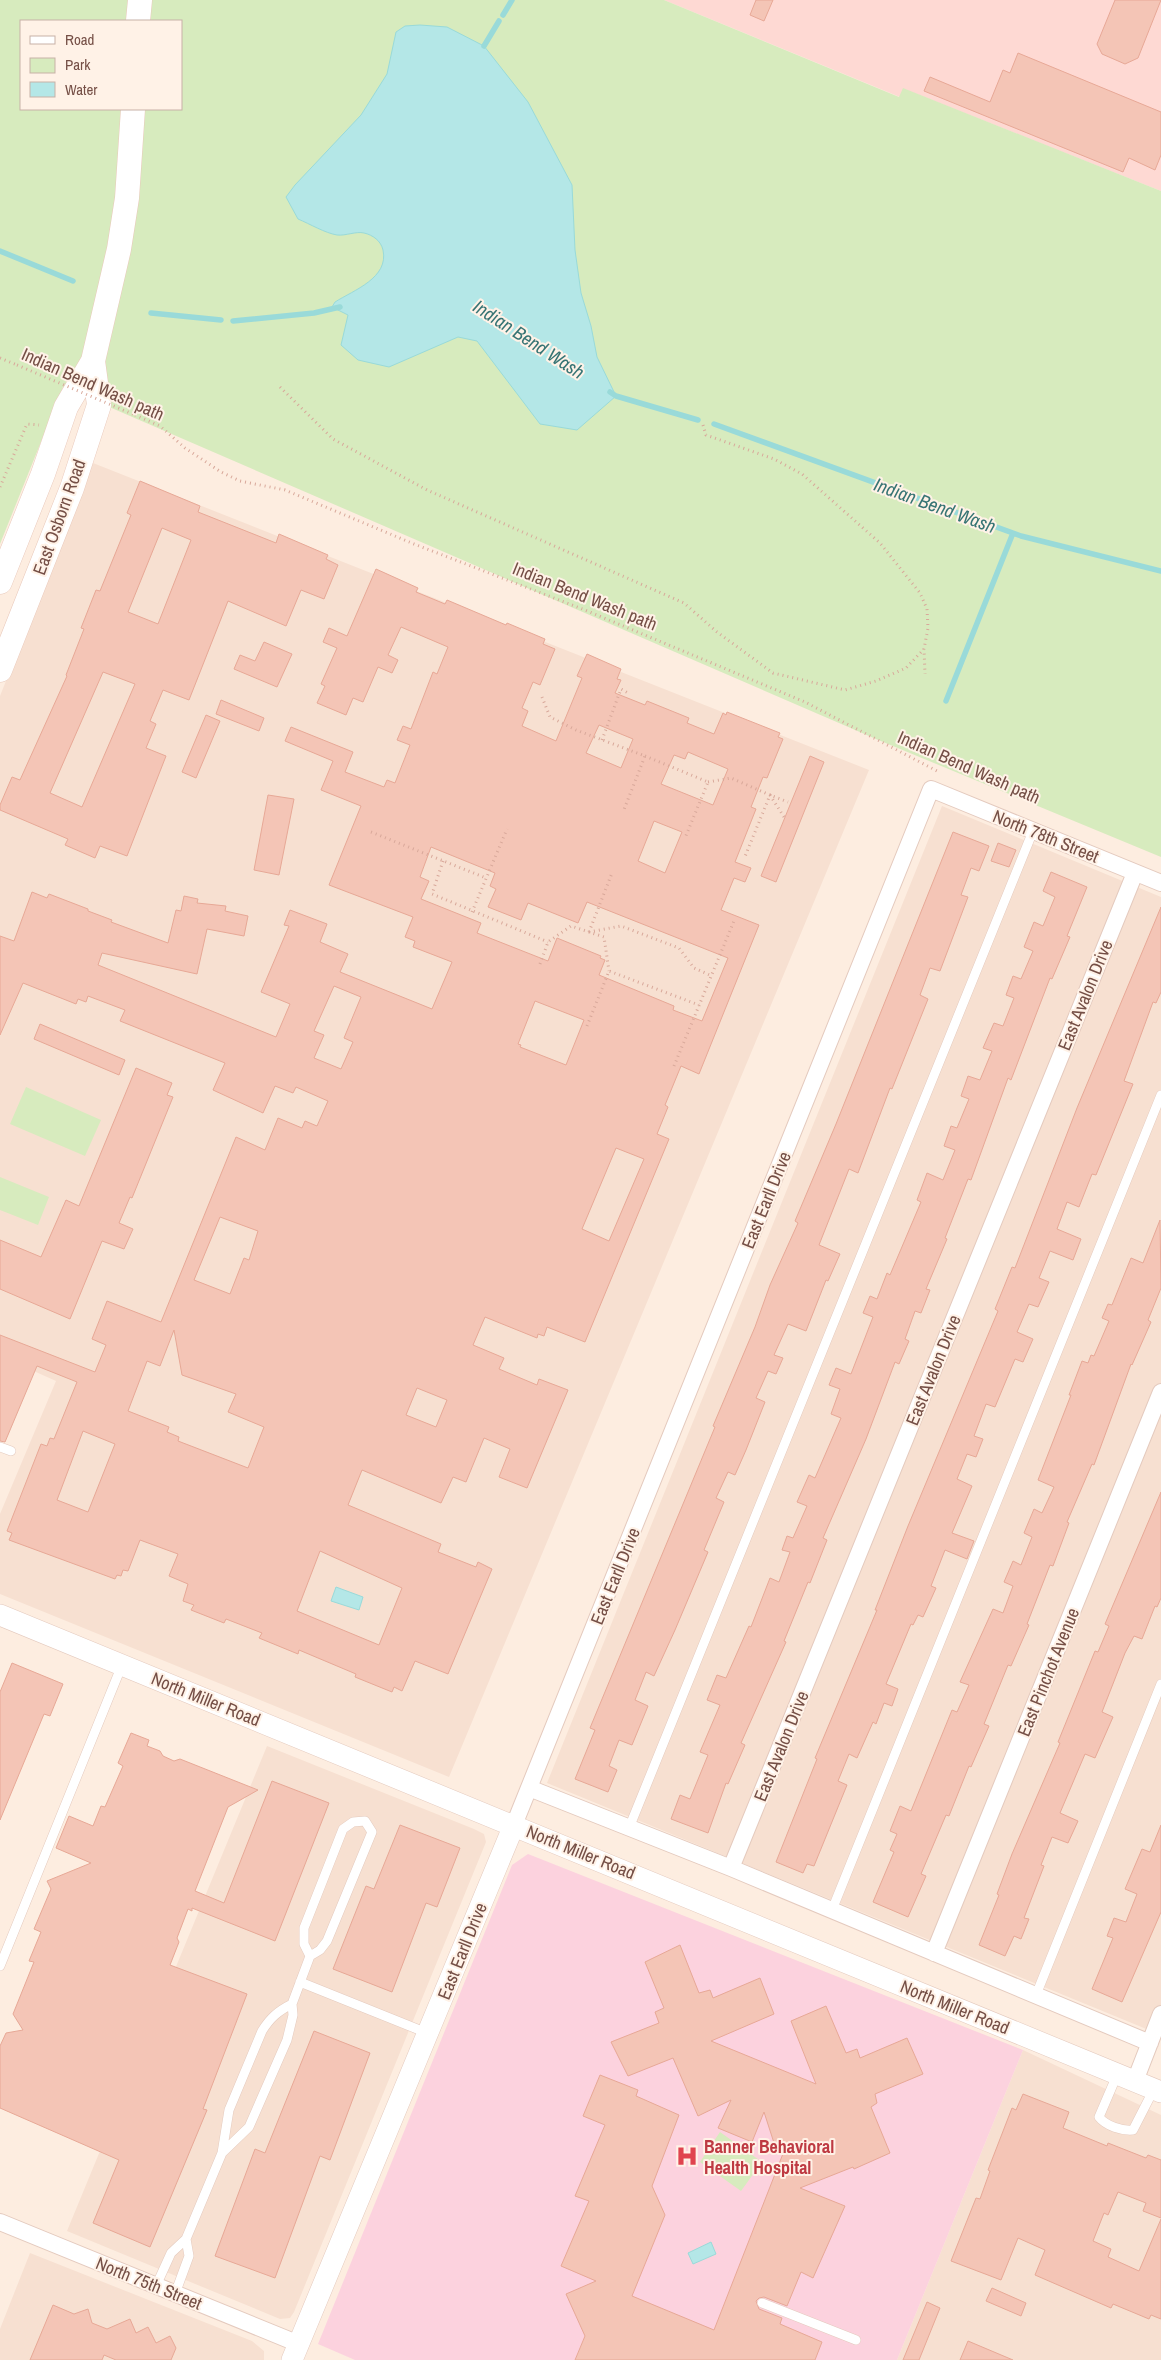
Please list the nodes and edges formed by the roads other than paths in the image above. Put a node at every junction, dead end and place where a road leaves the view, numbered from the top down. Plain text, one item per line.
1 (140, 0) edge
2 (138, 20) edge
3 (133, 110) edge
4 (93, 361) junction
5 (0, 582) edge
6 (0, 670) edge
7 (931, 789) joint
8 (1034, 831) junction
9 (1135, 873) junction
10 (1161, 883) edge
11 (1161, 1095) edge
12 (1161, 1392) edge
13 (0, 1446) edge
14 (11, 1451) dead end
15 (0, 1615) edge
16 (123, 1665) junction
17 (1161, 1684) edge
18 (529, 1788) junction
19 (514, 1825) junction
20 (629, 1828) junction
21 (731, 1868) junction
22 (832, 1910) junction
23 (934, 1953) junction
24 (310, 1956) junction
25 (0, 1966) edge
26 (300, 1982) junction
27 (1036, 1995) junction
28 (292, 2004) junction
29 (1161, 2014) edge
30 (428, 2033) junction
31 (1150, 2043) junction
32 (1126, 2077) junction
33 (1158, 2090) edge
34 (222, 2153) junction
35 (0, 2222) edge
36 (186, 2239) junction
37 (156, 2286) junction
38 (175, 2294) junction
39 (762, 2304) dead end
40 (856, 2340) dead end
41 (295, 2352) edge

1 - 2 main road
3 - 4 main road, East Osborn Road
4 - 5 main road, East Osborn Road
4 - 6 main road, East Osborn Road
7 - 8 street, North 78th Street
7 - 18 street, East Earll Drive
8 - 9 street, North 78th Street
8 - 20 lane
9 - 10 street, North 78th Street
9 - 21 street, East Avalon Drive
11 - 22 lane
12 - 23 street, East Pinchot Avenue
13 - 14 lane
15 - 16 street, North Miller Road
16 - 19 street, North Miller Road
16 - 25 lane
17 - 27 lane
18 - 19 street, East Earll Drive
18 - 20 street
19 - 30 street, East Earll Drive
19 - 32 street, North Miller Road
20 - 21 street
21 - 22 street
22 - 23 street
23 - 27 street
24 - 24 lane
24 - 26 lane
26 - 28 lane
26 - 30 lane
27 - 31 street
28 - 34 lane
28 - 34 lane
29 - 31 street
30 - 41 street, East Earll Drive
31 - 32 street
32 - 33 street, North Miller Road
32 - 33 lane
34 - 36 lane
35 - 37 street, North 75th Street
36 - 37 lane
36 - 38 lane
37 - 38 street, North 75th Street
38 - 41 street, North 75th Street
39 - 40 lane

